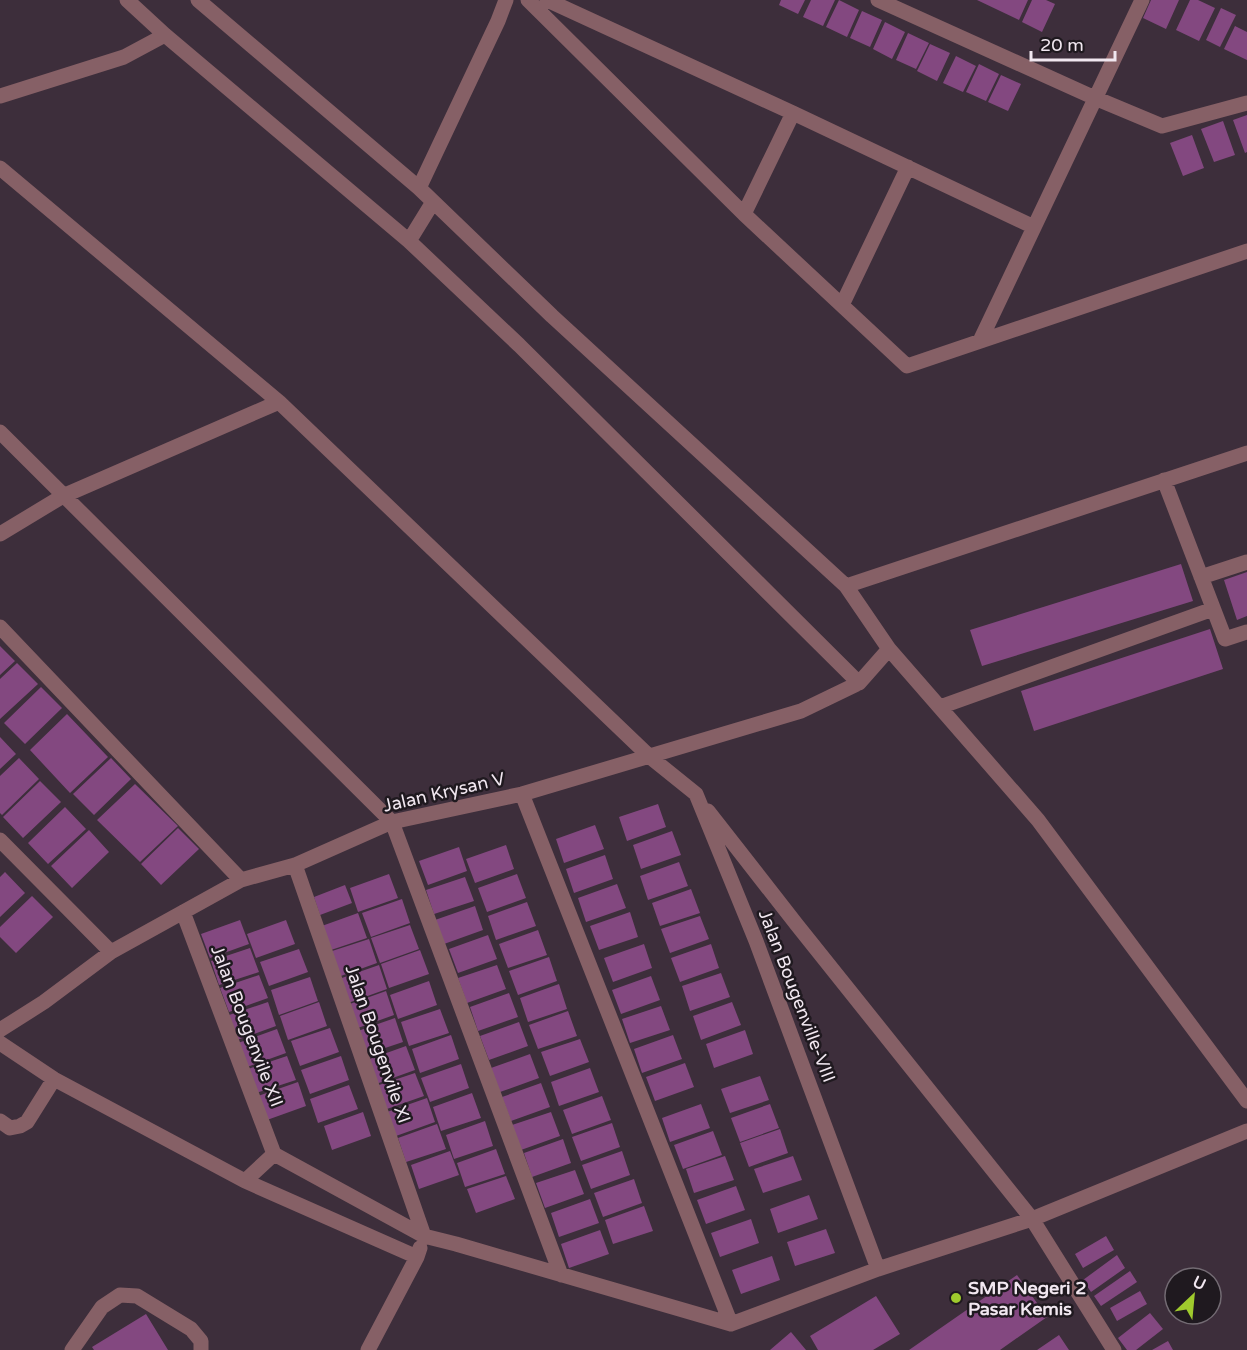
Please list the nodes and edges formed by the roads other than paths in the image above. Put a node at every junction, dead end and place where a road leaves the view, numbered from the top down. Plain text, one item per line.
1 (127, 0) edge
2 (198, 0) edge
3 (506, 0) edge
4 (528, 0) edge
5 (547, 0) edge
6 (878, 0) edge
7 (1142, 0) edge
8 (165, 35) junction
9 (0, 96) edge
10 (1095, 98) junction
11 (1247, 103) edge
12 (793, 113) junction
13 (908, 167) junction
14 (0, 168) edge
15 (419, 188) junction
16 (433, 202) junction
17 (744, 214) junction
18 (1034, 228) junction
19 (409, 241) junction
20 (1247, 251) edge
21 (842, 305) junction
22 (980, 341) junction
23 (279, 402) junction
24 (0, 432) edge
25 (1247, 453) edge
26 (1164, 480) junction
27 (63, 496) junction
28 (0, 534) edge
29 (1247, 562) edge
30 (1201, 578) junction
31 (846, 586) junction
32 (1213, 609) junction
33 (0, 627) edge
34 (1247, 632) edge
35 (889, 649) junction
36 (859, 683) junction
37 (940, 707) junction
38 (650, 757) junction
39 (522, 794) junction
40 (696, 794) junction
41 (392, 822) junction
42 (0, 840) edge
43 (295, 865) junction
44 (241, 880) junction
45 (183, 912) junction
46 (111, 952) junction
47 (0, 1030) edge
48 (0, 1043) edge
49 (54, 1079) junction
50 (1247, 1101) edge
51 (0, 1121) edge
52 (1247, 1131) edge
53 (274, 1154) junction
54 (245, 1181) junction
55 (1032, 1219) junction
56 (424, 1236) junction
57 (417, 1257) junction
58 (878, 1269) junction
59 (561, 1275) junction
60 (731, 1324) junction
61 (72, 1350) edge
62 (201, 1350) edge
63 (368, 1350) edge
64 (1114, 1350) edge

1 - 8 street
2 - 15 street
3 - 15 street
4 - 17 street
5 - 12 street
6 - 10 street
7 - 10 street
8 - 9 street
8 - 19 street
10 - 11 street
10 - 18 street
12 - 13 street
12 - 17 street
13 - 18 street
13 - 21 street
14 - 23 street, Jalan Bougenville-VIII
15 - 16 street
16 - 19 street
16 - 31 street
17 - 21 street
18 - 22 street
19 - 36 street
20 - 22 street
21 - 22 street
23 - 27 street
23 - 38 street, Jalan Bougenville-VIII
24 - 27 street
25 - 26 street
26 - 30 street
26 - 31 street
27 - 28 street
27 - 41 street
29 - 30 street
30 - 32 street
31 - 35 street
32 - 34 street
32 - 37 street
33 - 44 street
35 - 36 street
35 - 37 street
36 - 38 street, Jalan Krysan V
37 - 50 street
38 - 39 street, Jalan Krysan V
38 - 40 street, Jalan Bougenville-VIII
39 - 41 street, Jalan Krysan V
39 - 60 street
40 - 55 street
40 - 58 street, Jalan Bougenville-VIII
41 - 43 street, Jalan Krysan V
41 - 59 street
42 - 46 street
43 - 44 street, Jalan Krysan V
43 - 56 street, Jalan Bougenvile XI
44 - 45 street, Jalan Krysan V
45 - 46 street, Jalan Krysan V
45 - 53 street, Jalan Bougenvile XII
46 - 47 street, Jalan Krysan V
48 - 49 street
49 - 51 street
49 - 54 street
52 - 55 street
53 - 54 street
53 - 56 street
54 - 57 street
55 - 58 street
55 - 64 street
56 - 57 street
56 - 59 street
57 - 63 street
58 - 60 street
59 - 60 street
61 - 62 street

